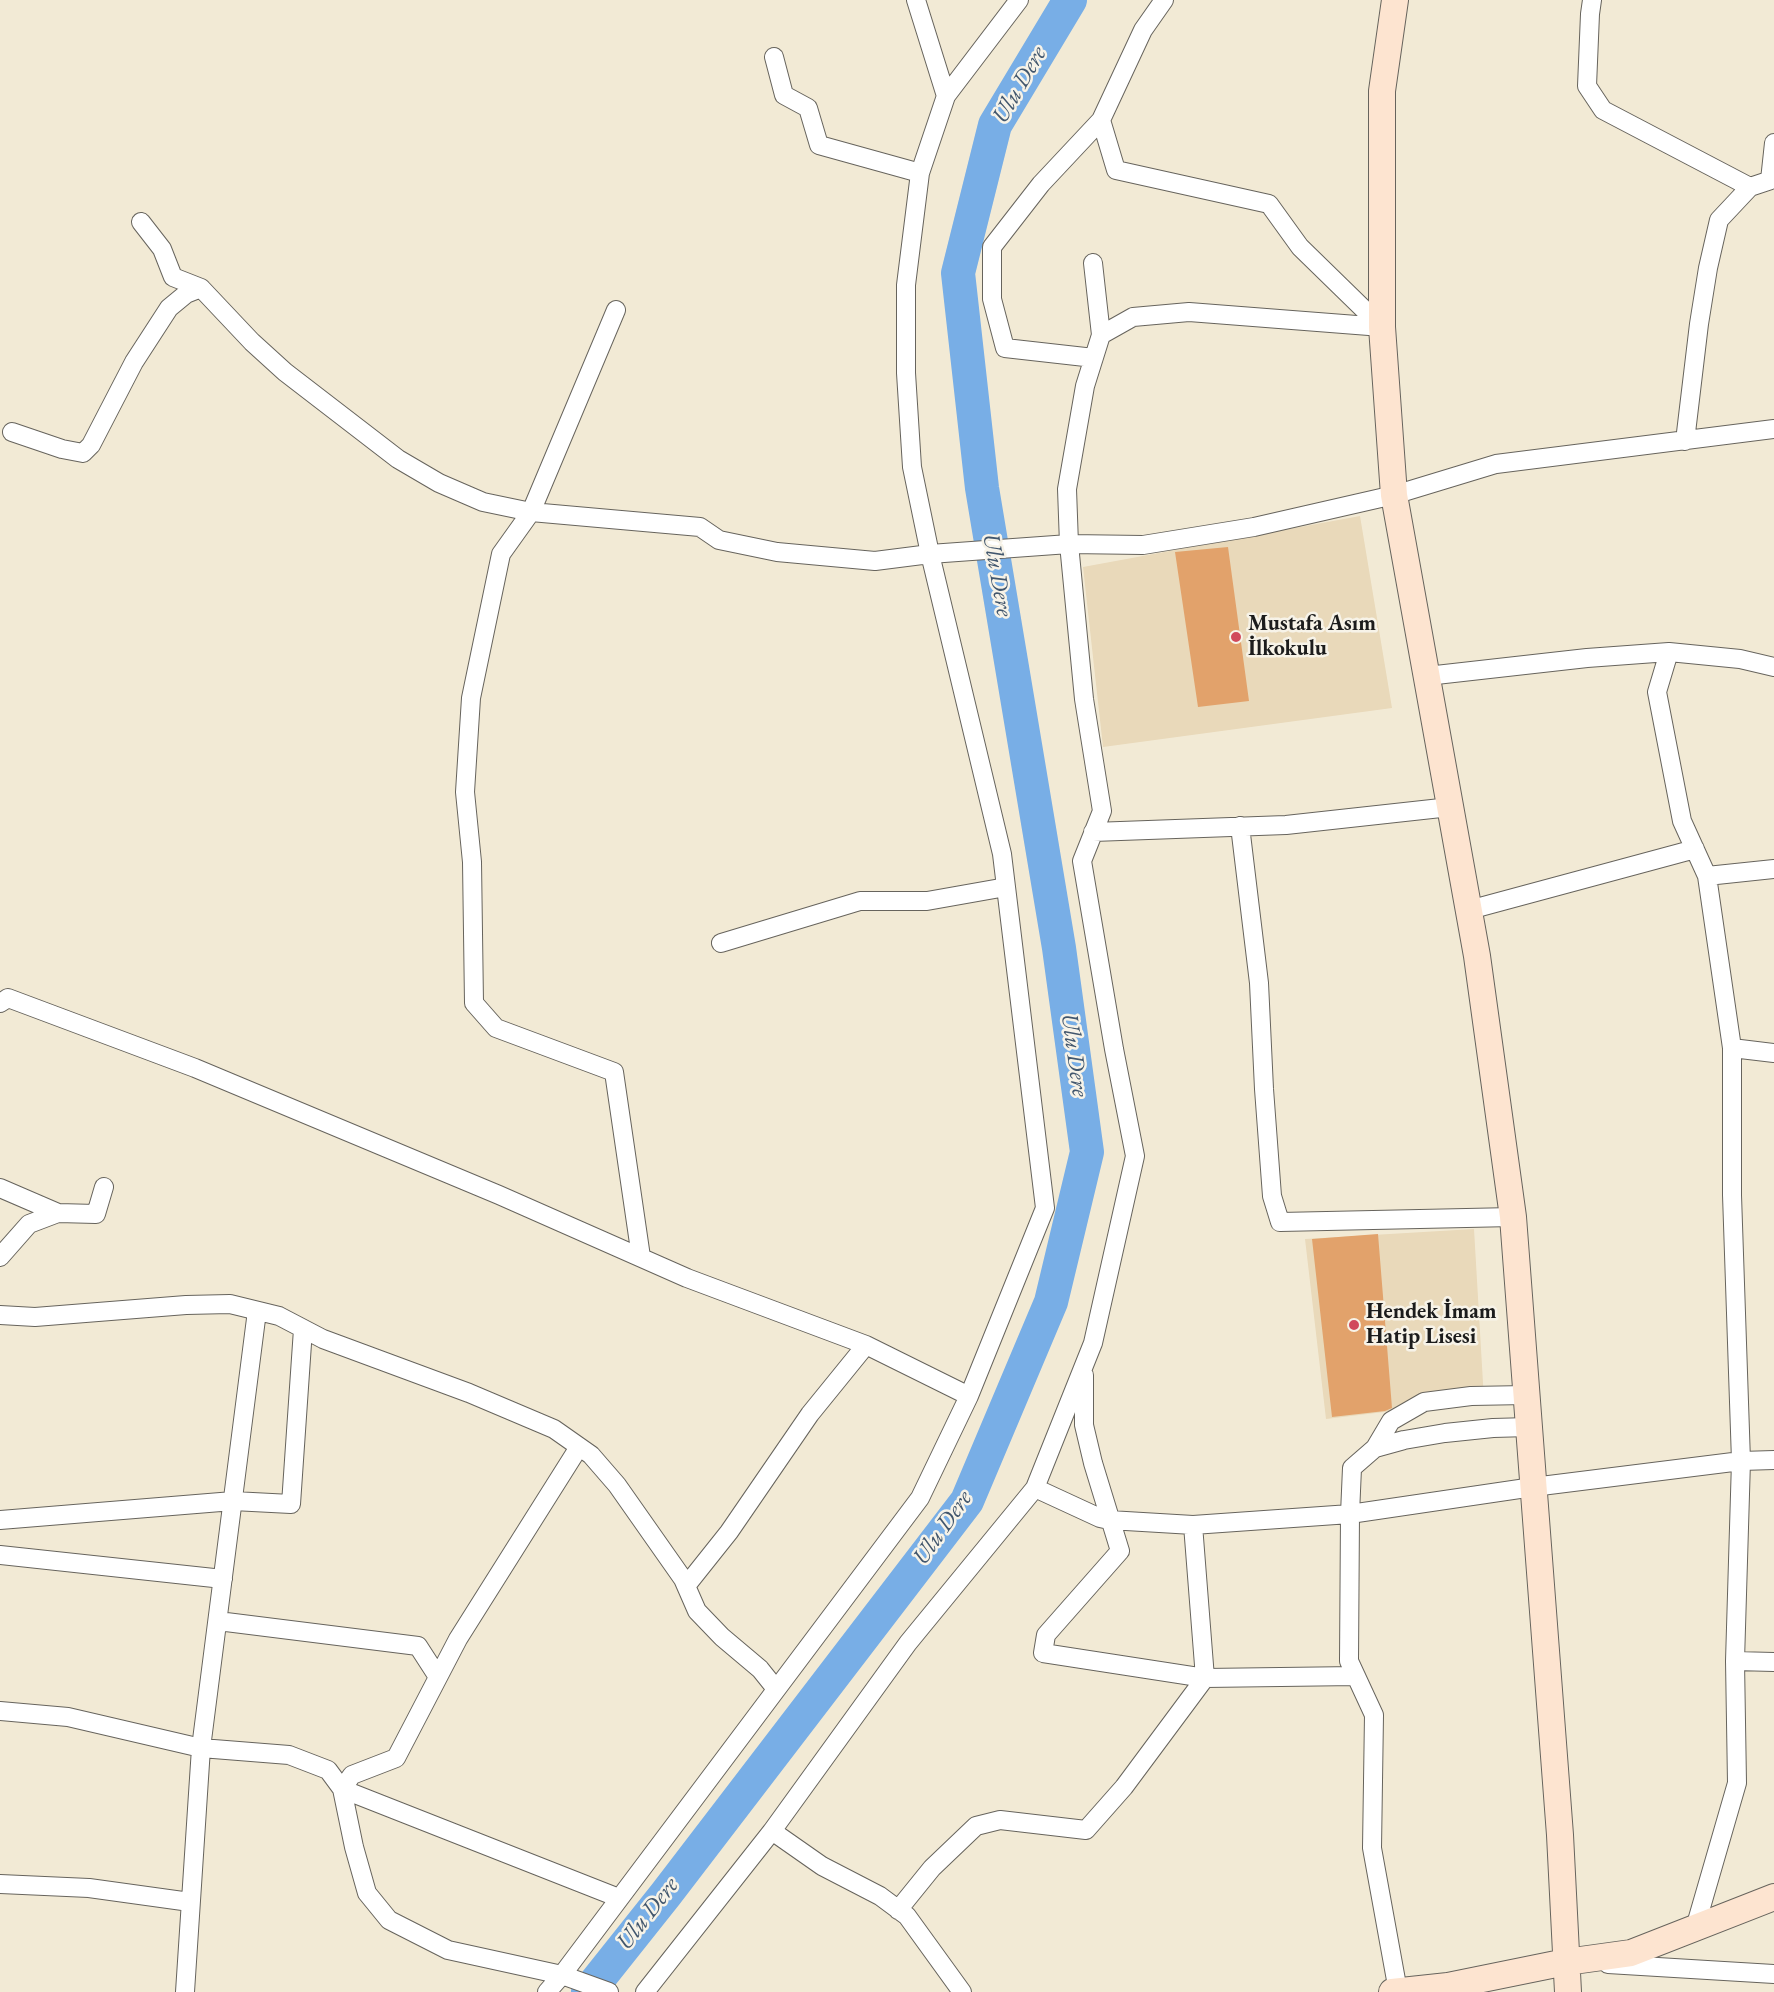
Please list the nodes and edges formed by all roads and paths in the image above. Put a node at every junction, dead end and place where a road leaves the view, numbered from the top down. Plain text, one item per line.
1 (916, 0) edge
2 (1019, 0) edge
3 (1164, 0) edge
4 (1395, 0) edge
5 (1592, 0) edge
6 (774, 57) dead end
7 (946, 96) junction
8 (1101, 120) junction
9 (1774, 143) edge
10 (920, 173) junction
11 (1772, 179) edge
12 (1750, 187) junction
13 (141, 222) dead end
14 (1093, 263) dead end
15 (201, 288) junction
16 (616, 310) dead end
17 (1382, 327) junction
18 (1101, 335) junction
19 (1094, 358) junction
20 (1774, 429) edge
21 (12, 432) dead end
22 (1685, 441) junction
23 (1394, 495) junction
24 (531, 512) junction
25 (1069, 544) junction
26 (930, 554) junction
27 (1669, 652) junction
28 (1774, 666) edge
29 (1427, 676) junction
30 (1450, 807) junction
31 (1240, 826) junction
32 (1093, 832) junction
33 (1695, 849) junction
34 (1774, 869) edge
35 (1707, 876) junction
36 (1006, 887) junction
37 (1469, 910) junction
38 (721, 943) dead end
39 (0, 1003) edge
40 (1732, 1048) junction
41 (1774, 1053) edge
42 (104, 1187) dead end
43 (0, 1188) edge
44 (58, 1213) junction
45 (1513, 1216) junction
46 (0, 1257) edge
47 (641, 1257) junction
48 (257, 1311) junction
49 (0, 1315) edge
50 (303, 1329) junction
51 (866, 1345) junction
52 (1084, 1365) junction
53 (1526, 1395) junction
54 (969, 1396) junction
55 (1529, 1427) junction
56 (579, 1447) junction
57 (1375, 1448) junction
58 (1774, 1460) edge
59 (1742, 1461) junction
60 (1533, 1487) junction
61 (1035, 1488) junction
62 (233, 1501) junction
63 (1350, 1514) junction
64 (0, 1520) edge
65 (1109, 1520) junction
66 (1193, 1525) junction
67 (0, 1555) edge
68 (223, 1579) junction
69 (686, 1586) junction
70 (218, 1621) junction
71 (1735, 1661) junction
72 (1774, 1662) edge
73 (1356, 1676) junction
74 (438, 1677) junction
75 (1205, 1678) junction
76 (776, 1689) junction
77 (0, 1711) edge
78 (201, 1748) junction
79 (342, 1789) junction
80 (772, 1831) junction
81 (0, 1884) edge
82 (1774, 1897) edge
83 (620, 1898) junction
84 (190, 1902) junction
85 (898, 1910) junction
86 (1695, 1928) junction
87 (1566, 1962) junction
88 (1774, 1974) edge
89 (570, 1978) junction
90 (1448, 1989) edge
91 (1398, 1991) edge
92 (185, 1992) edge
93 (547, 1992) edge
94 (609, 1992) edge
95 (645, 1992) edge
96 (962, 1992) edge
97 (1392, 1992) edge
98 (1568, 1992) edge

1 - 7 street
2 - 7 street
3 - 8 street
4 - 17 main road
5 - 12 street
6 - 10 street
7 - 10 street
8 - 17 street
8 - 19 street
9 - 11 street
10 - 26 street
11 - 12 street
12 - 22 street
13 - 15 street
14 - 18 street
15 - 21 street
15 - 24 street
16 - 24 street
17 - 18 street
17 - 23 main road
18 - 19 street
19 - 25 street
20 - 22 street
22 - 23 street
23 - 25 street
23 - 29 main road
24 - 26 street
24 - 47 street
25 - 26 street
25 - 32 street
26 - 36 street
27 - 28 street
27 - 29 street
27 - 33 street
29 - 30 main road
30 - 31 street
30 - 37 main road
31 - 32 street
31 - 45 street
32 - 52 street
33 - 35 street
33 - 37 street
34 - 35 street
35 - 40 street
36 - 38 street
36 - 54 street
37 - 45 main road
39 - 47 street
40 - 41 street
40 - 59 street
42 - 44 street
43 - 44 street
44 - 46 street
45 - 53 main road
47 - 51 street
48 - 49 street
48 - 50 street
48 - 62 street
50 - 56 street
50 - 62 street
51 - 54 street
51 - 69 street
52 - 61 street
52 - 65 street
53 - 55 main road
53 - 57 street
54 - 76 street
55 - 57 street
55 - 60 main road
56 - 69 street
56 - 74 street
57 - 63 street
58 - 59 street
59 - 60 street
59 - 71 street
60 - 63 street
60 - 87 main road
61 - 65 street
61 - 80 street
62 - 64 street
62 - 68 street
63 - 66 street
63 - 73 street
65 - 66 street
65 - 75 street
66 - 75 street
67 - 68 street
68 - 70 street
69 - 76 street
70 - 74 street
70 - 78 street
71 - 72 street
71 - 86 street
73 - 75 street
73 - 91 street
74 - 79 street
75 - 85 street
76 - 83 street
77 - 78 street
78 - 79 street
78 - 84 street
79 - 83 street
79 - 89 street
80 - 85 street
80 - 95 street
81 - 84 street
82 - 86 main road
83 - 89 street
84 - 92 street
85 - 96 street
86 - 87 main road
87 - 88 street
87 - 90 main road
87 - 98 main road
89 - 93 street
89 - 94 street
90 - 91 main road
91 - 97 main road

